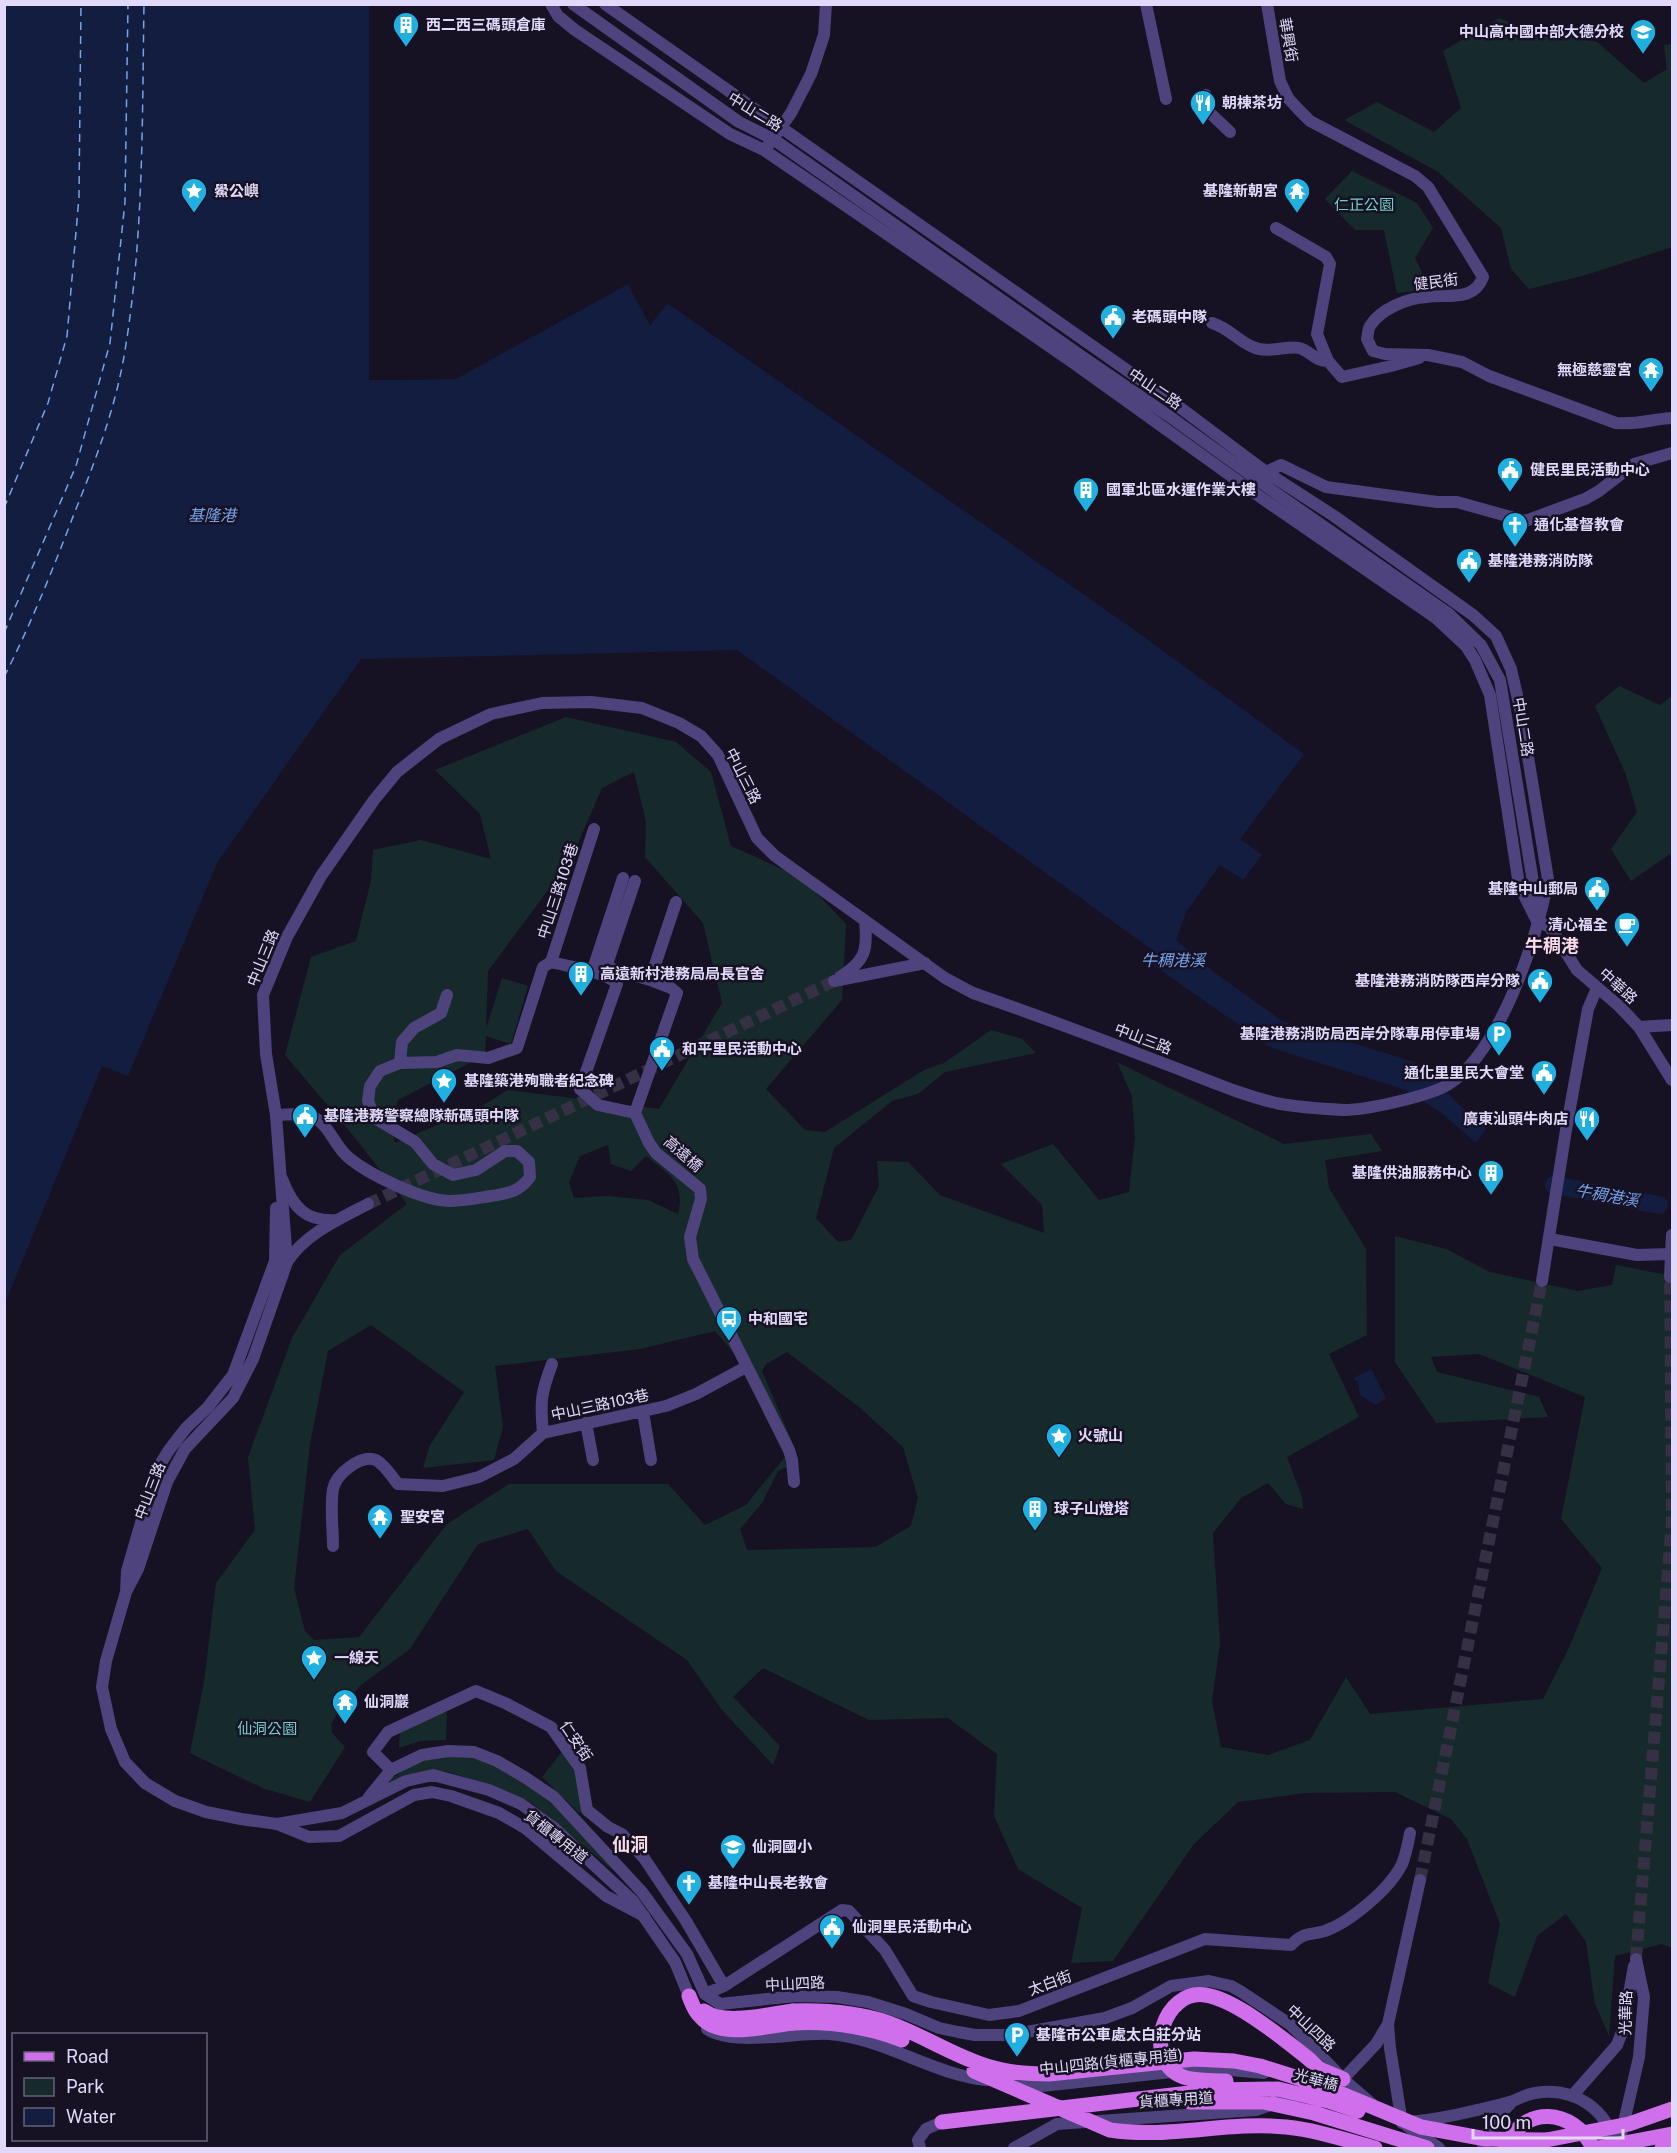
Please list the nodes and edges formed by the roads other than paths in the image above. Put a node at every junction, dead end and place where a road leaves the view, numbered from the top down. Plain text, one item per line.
1 (551, 4) edge
2 (573, 4) edge
3 (605, 4) edge
4 (826, 4) edge
5 (1146, 4) edge
6 (1267, 4) edge
7 (1280, 81) joint
8 (1206, 95) dead end
9 (1166, 99) dead end
10 (782, 128) junction
11 (1230, 132) dead end
12 (772, 139) junction
13 (764, 150) junction
14 (1276, 228) dead end
15 (1212, 323) dead end
16 (1428, 355) junction
17 (1329, 361) junction
18 (1672, 418) edge
19 (1672, 453) edge
20 (1258, 481) junction
21 (594, 829) dead end
22 (676, 902) dead end
23 (865, 921) junction
24 (1537, 921) junction
25 (550, 962) junction
26 (925, 963) junction
27 (592, 972) junction
28 (650, 980) junction
29 (1597, 988) junction
30 (447, 994) dead end
31 (1672, 1025) edge
32 (1638, 1027) junction
33 (400, 1063) junction
34 (1672, 1080) edge
35 (1448, 1084) joint
36 (635, 1113) junction
37 (276, 1115) junction
38 (281, 1175) junction
39 (368, 1204) tunnel mouth
40 (338, 1220) junction
41 (1672, 1235) edge
42 (1550, 1239) junction
43 (1672, 1253) edge
44 (287, 1262) junction
45 (1670, 1277) dead end
46 (1542, 1281) tunnel mouth
47 (552, 1364) dead end
48 (746, 1367) junction
49 (643, 1412) junction
50 (585, 1423) junction
51 (543, 1433) junction
52 (593, 1460) dead end
53 (651, 1460) dead end
54 (794, 1482) dead end
55 (333, 1546) dead end
56 (126, 1592) junction
57 (391, 1770) junction
58 (367, 1800) junction
59 (277, 1824) junction
60 (1410, 1833) dead end
61 (1419, 1880) tunnel mouth
62 (644, 1916) junction
63 (724, 1986) junction
64 (697, 1995) junction
65 (748, 2022) junction
66 (1388, 2024) junction
67 (1342, 2079) junction
68 (1294, 2092) junction
69 (1573, 2095) junction
70 (1513, 2101) junction
71 (1672, 2109) edge
72 (1402, 2123) junction
73 (944, 2126) junction
74 (1672, 2134) edge
75 (1546, 2140) junction
76 (1672, 2145) edge
77 (920, 2148) edge
78 (1014, 2148) edge
79 (1375, 2148) edge
80 (1426, 2148) edge
81 (1439, 2148) edge
82 (1484, 2148) edge
83 (1506, 2148) edge
84 (1593, 2148) edge
85 (1598, 2148) edge
86 (1616, 2148) edge
87 (1662, 2148) edge

1 - 13 street, 中山二路
2 - 12 street, 中山二路
3 - 10 street, 中山二路
4 - 10 street
5 - 9 street
6 - 7 street, 華興街
7 - 16 street, 健民街
8 - 11 street
10 - 12 street
10 - 20 street, 中山二路
12 - 13 street
12 - 20 street, 中山二路
13 - 20 street, 中山二路
14 - 17 street
15 - 17 street
16 - 17 street
16 - 18 street, 健民街
19 - 20 street
20 - 24 street, 中山二路
20 - 24 street, 中山二路
21 - 25 street, 中山三路103巷
22 - 28 street
23 - 26 street, 中山三路
23 - 26 street
23 - 37 street, 中山三路
24 - 29 street, 中華路
24 - 35 street, 中山二路
25 - 27 street, 中山三路103巷
25 - 33 street, 中山三路103巷
26 - 35 street, 中山三路
27 - 28 street
27 - 36 street, 中山三路103巷
28 - 36 street
29 - 32 street, 中華路
29 - 42 street
30 - 33 street
31 - 32 street
32 - 34 street, 中華路
33 - 37 street, 中山三路103巷
36 - 48 street, 高遠橋
37 - 38 street, 中山三路
38 - 40 street
38 - 44 street, 中山三路
38 - 56 street, 中山三路
39 - 40 street
40 - 44 street
41 - 43 street
42 - 43 street
42 - 46 street
43 - 45 street
44 - 56 street, 中山三路
47 - 51 street
48 - 49 street, 中山三路103巷
48 - 54 street
49 - 50 street, 中山三路103巷
49 - 53 street
50 - 51 street, 中山三路103巷
50 - 52 street
51 - 55 street, 中山三路103巷
56 - 59 street, 中山三路
57 - 58 street
57 - 63 street, 仁安街
57 - 64 street
58 - 59 street, 中山三路
58 - 62 street, 中山四路(貨櫃專用道)
59 - 62 street, 貨櫃專用道
60 - 63 street, 太白街
61 - 66 street
62 - 64 street, 中山四路(貨櫃專用道)
63 - 64 street, 太白街
64 - 65 main road
64 - 67 street, 中山四路(貨櫃專用道)
64 - 67 street, 中山四路
65 - 75 main road, bridge
65 - 79 main road, bridge
66 - 67 street
66 - 72 street
67 - 68 main road, bridge
67 - 72 street, 中山四路
67 - 78 street, 貨櫃專用道
68 - 73 main road, 光華橋, bridge
68 - 75 main road, 光華橋, bridge
69 - 70 street
69 - 86 street
69 - 86 street, 光華路
70 - 72 street
70 - 82 street
71 - 75 main road, 光華橋, bridge
72 - 81 street, 中山四路
73 - 77 street
73 - 80 main road, bridge
74 - 85 main road, bridge
76 - 87 main road
83 - 84 main road

